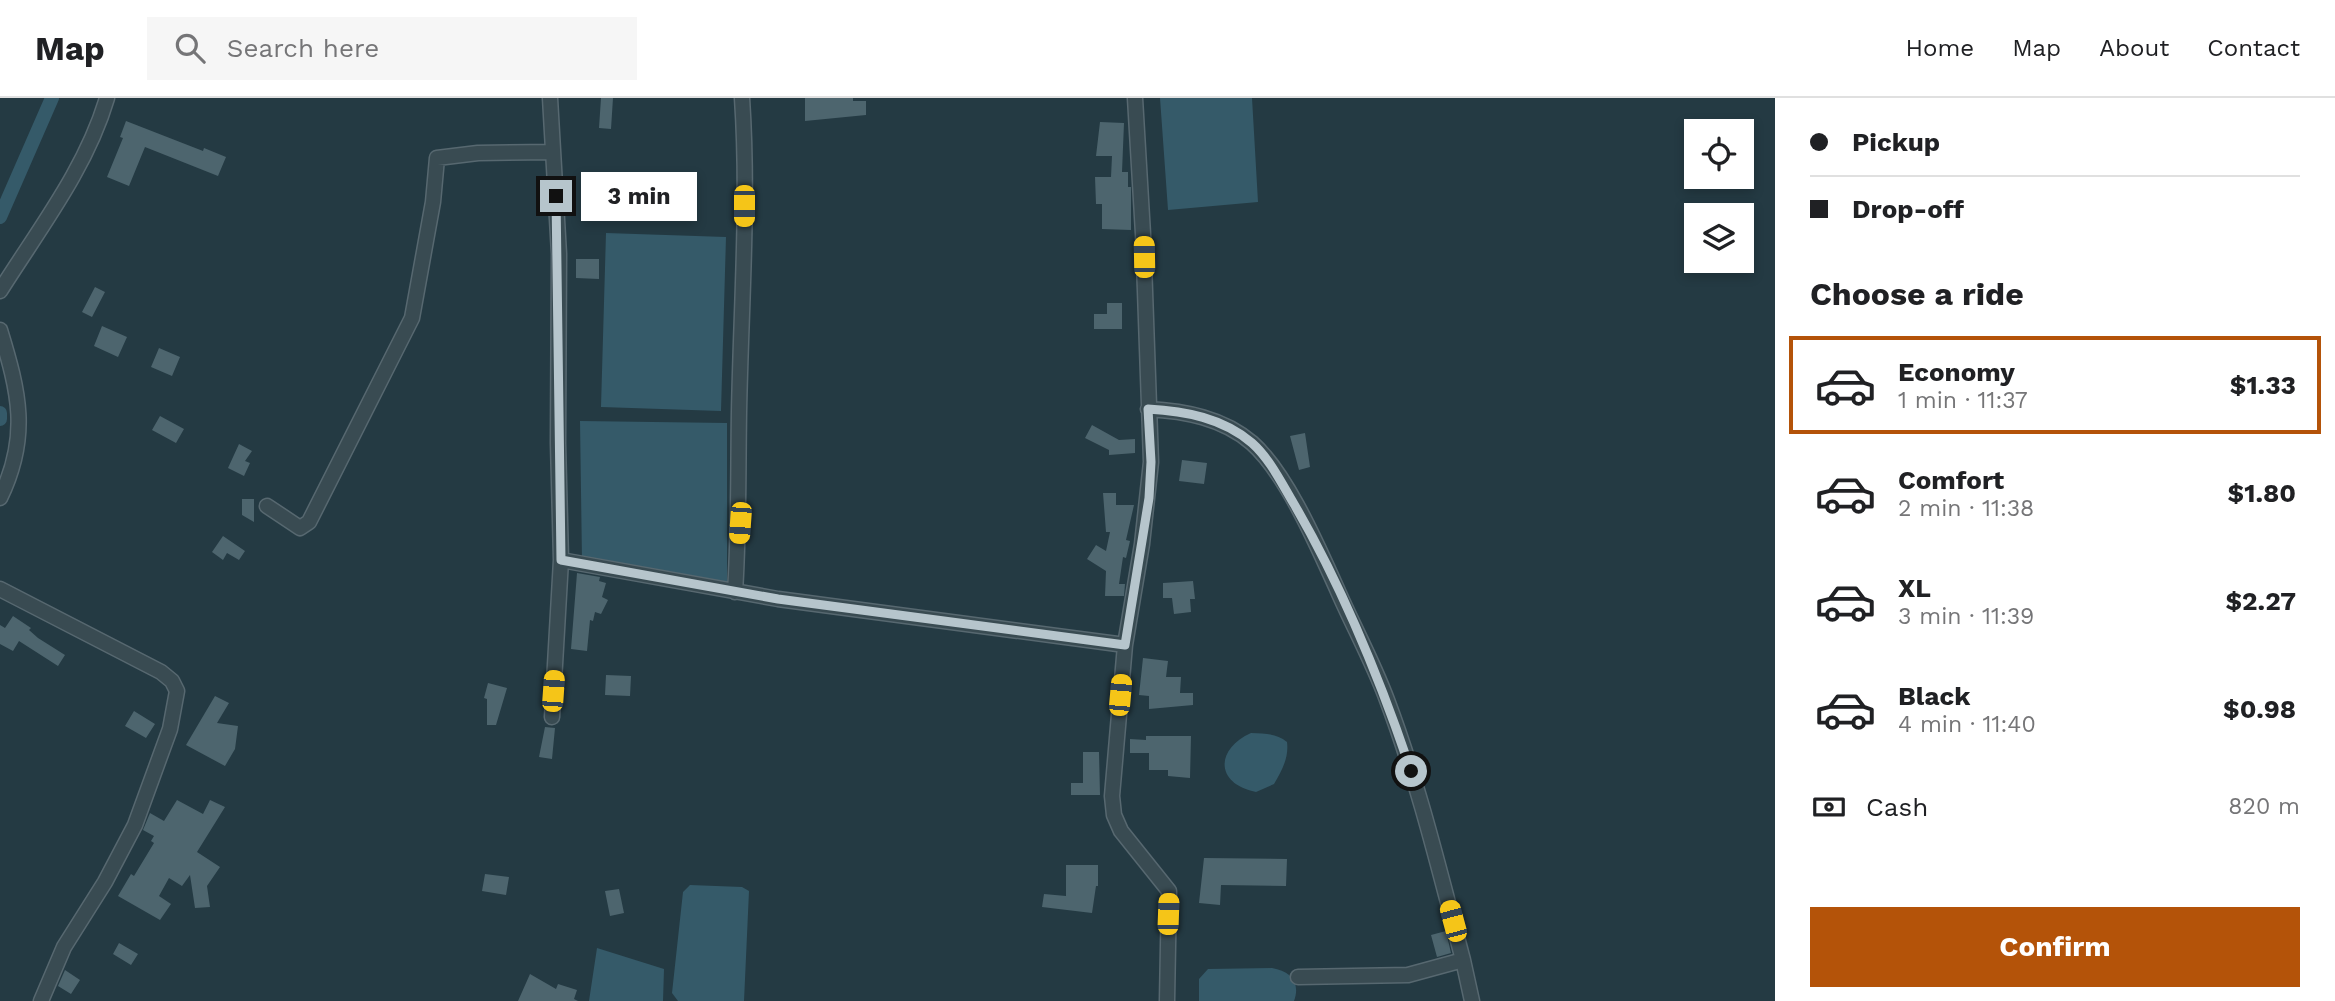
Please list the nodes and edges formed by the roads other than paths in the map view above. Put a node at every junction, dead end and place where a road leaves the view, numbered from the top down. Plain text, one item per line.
1 (107, 98) edge
2 (550, 98) edge
3 (742, 98) edge
4 (1135, 98) edge
5 (552, 152) junction
6 (0, 291) edge
7 (0, 330) edge
8 (1148, 409) junction
9 (0, 498) edge
10 (267, 506) dead end
11 (561, 560) junction
12 (0, 589) edge
13 (735, 592) junction
14 (1125, 645) junction
15 (551, 717) dead end
16 (1463, 960) junction
17 (1298, 977) dead end
18 (41, 1001) edge
19 (1167, 1001) edge
20 (1472, 1001) edge

1 - 6 street
2 - 5 street
3 - 13 street
4 - 8 street
5 - 10 street
5 - 11 street
7 - 9 street
8 - 14 street
8 - 16 street
11 - 13 street
11 - 15 street
12 - 18 street
13 - 14 street
14 - 19 street
16 - 17 street
16 - 20 street

